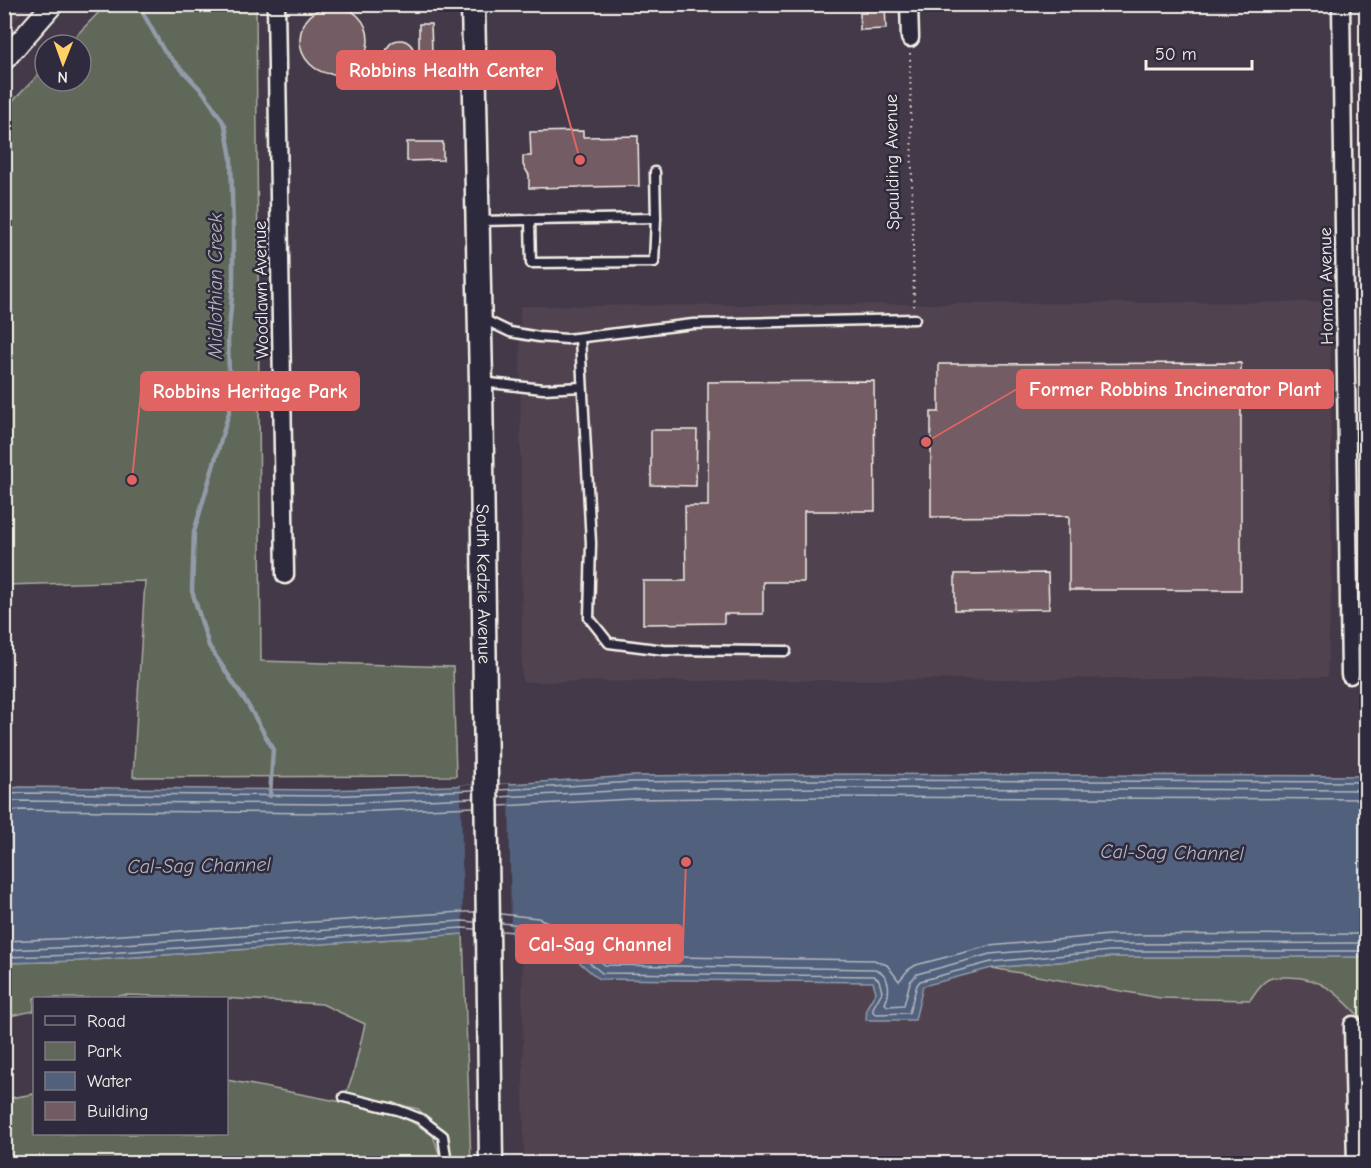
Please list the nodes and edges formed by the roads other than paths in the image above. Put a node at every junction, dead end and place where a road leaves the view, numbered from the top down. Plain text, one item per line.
1 (31, 4) edge
2 (53, 4) edge
3 (276, 4) edge
4 (473, 4) edge
5 (909, 4) edge
6 (1341, 4) edge
7 (35, 25) junction
8 (910, 38) road end
9 (4, 60) edge
10 (654, 172) dead end
11 (656, 218) junction
12 (530, 220) junction
13 (478, 221) junction
14 (480, 317) junction
15 (915, 319) road end
16 (580, 338) junction
17 (481, 382) junction
18 (582, 387) junction
19 (285, 575) dead end
20 (786, 651) dead end
21 (1350, 675) dead end
22 (1353, 1024) dead end
23 (344, 1097) dead end
24 (447, 1164) edge
25 (491, 1164) edge
26 (1356, 1164) edge

1 - 7 street
2 - 7 street
3 - 19 street, Woodlawn Avenue
4 - 13 main road, South Kedzie Avenue
5 - 8 street
6 - 21 street, Homan Avenue
7 - 9 street
10 - 11 lane
11 - 12 lane
11 - 12 lane
12 - 13 lane
13 - 14 main road, South Kedzie Avenue
14 - 16 lane
14 - 17 main road, South Kedzie Avenue
15 - 16 lane
16 - 18 lane
17 - 18 lane
17 - 25 main road, South Kedzie Avenue
18 - 20 lane
22 - 26 street
23 - 24 lane

